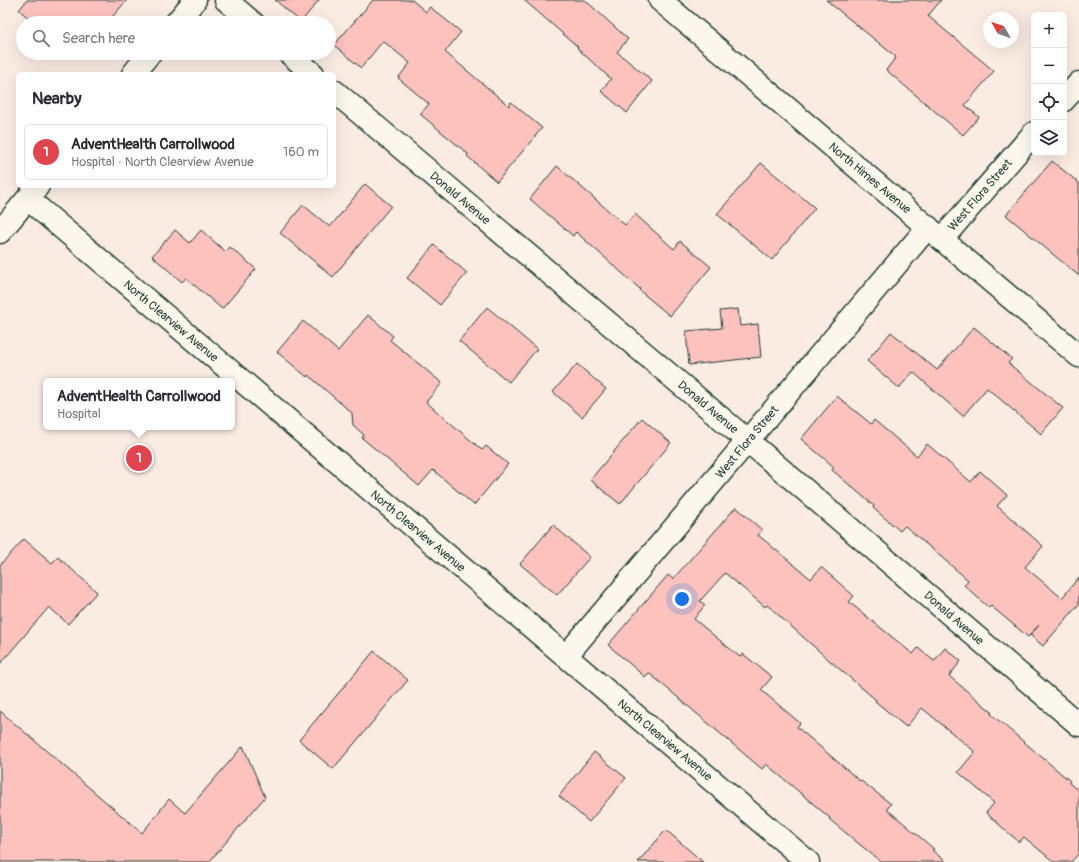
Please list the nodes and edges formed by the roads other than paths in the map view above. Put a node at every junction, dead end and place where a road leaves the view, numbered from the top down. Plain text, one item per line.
1 (195, 0) edge
2 (226, 0) edge
3 (660, 0) edge
4 (182, 16) edge
5 (245, 16) edge
6 (144, 60) edge
7 (297, 60) edge
8 (135, 72) edge
9 (311, 72) edge
10 (1079, 83) edge
11 (336, 93) edge
12 (1067, 97) edge
13 (1031, 137) edge
14 (33, 192) edge
15 (0, 232) edge
16 (935, 233) junction
17 (1079, 356) edge
18 (748, 441) junction
19 (566, 656) junction
20 (1079, 726) edge
21 (808, 862) edge

1 - 4 street
2 - 5 street
3 - 16 street, North Himes Avenue
6 - 8 street
7 - 9 street
10 - 12 street
11 - 18 street, Donald Avenue
13 - 16 street, West Flora Street
14 - 15 street
14 - 19 street, North Clearview Avenue
16 - 17 street, North Himes Avenue
16 - 18 street, West Flora Street
18 - 19 street, West Flora Street
18 - 20 street, Donald Avenue
19 - 21 street, North Clearview Avenue

